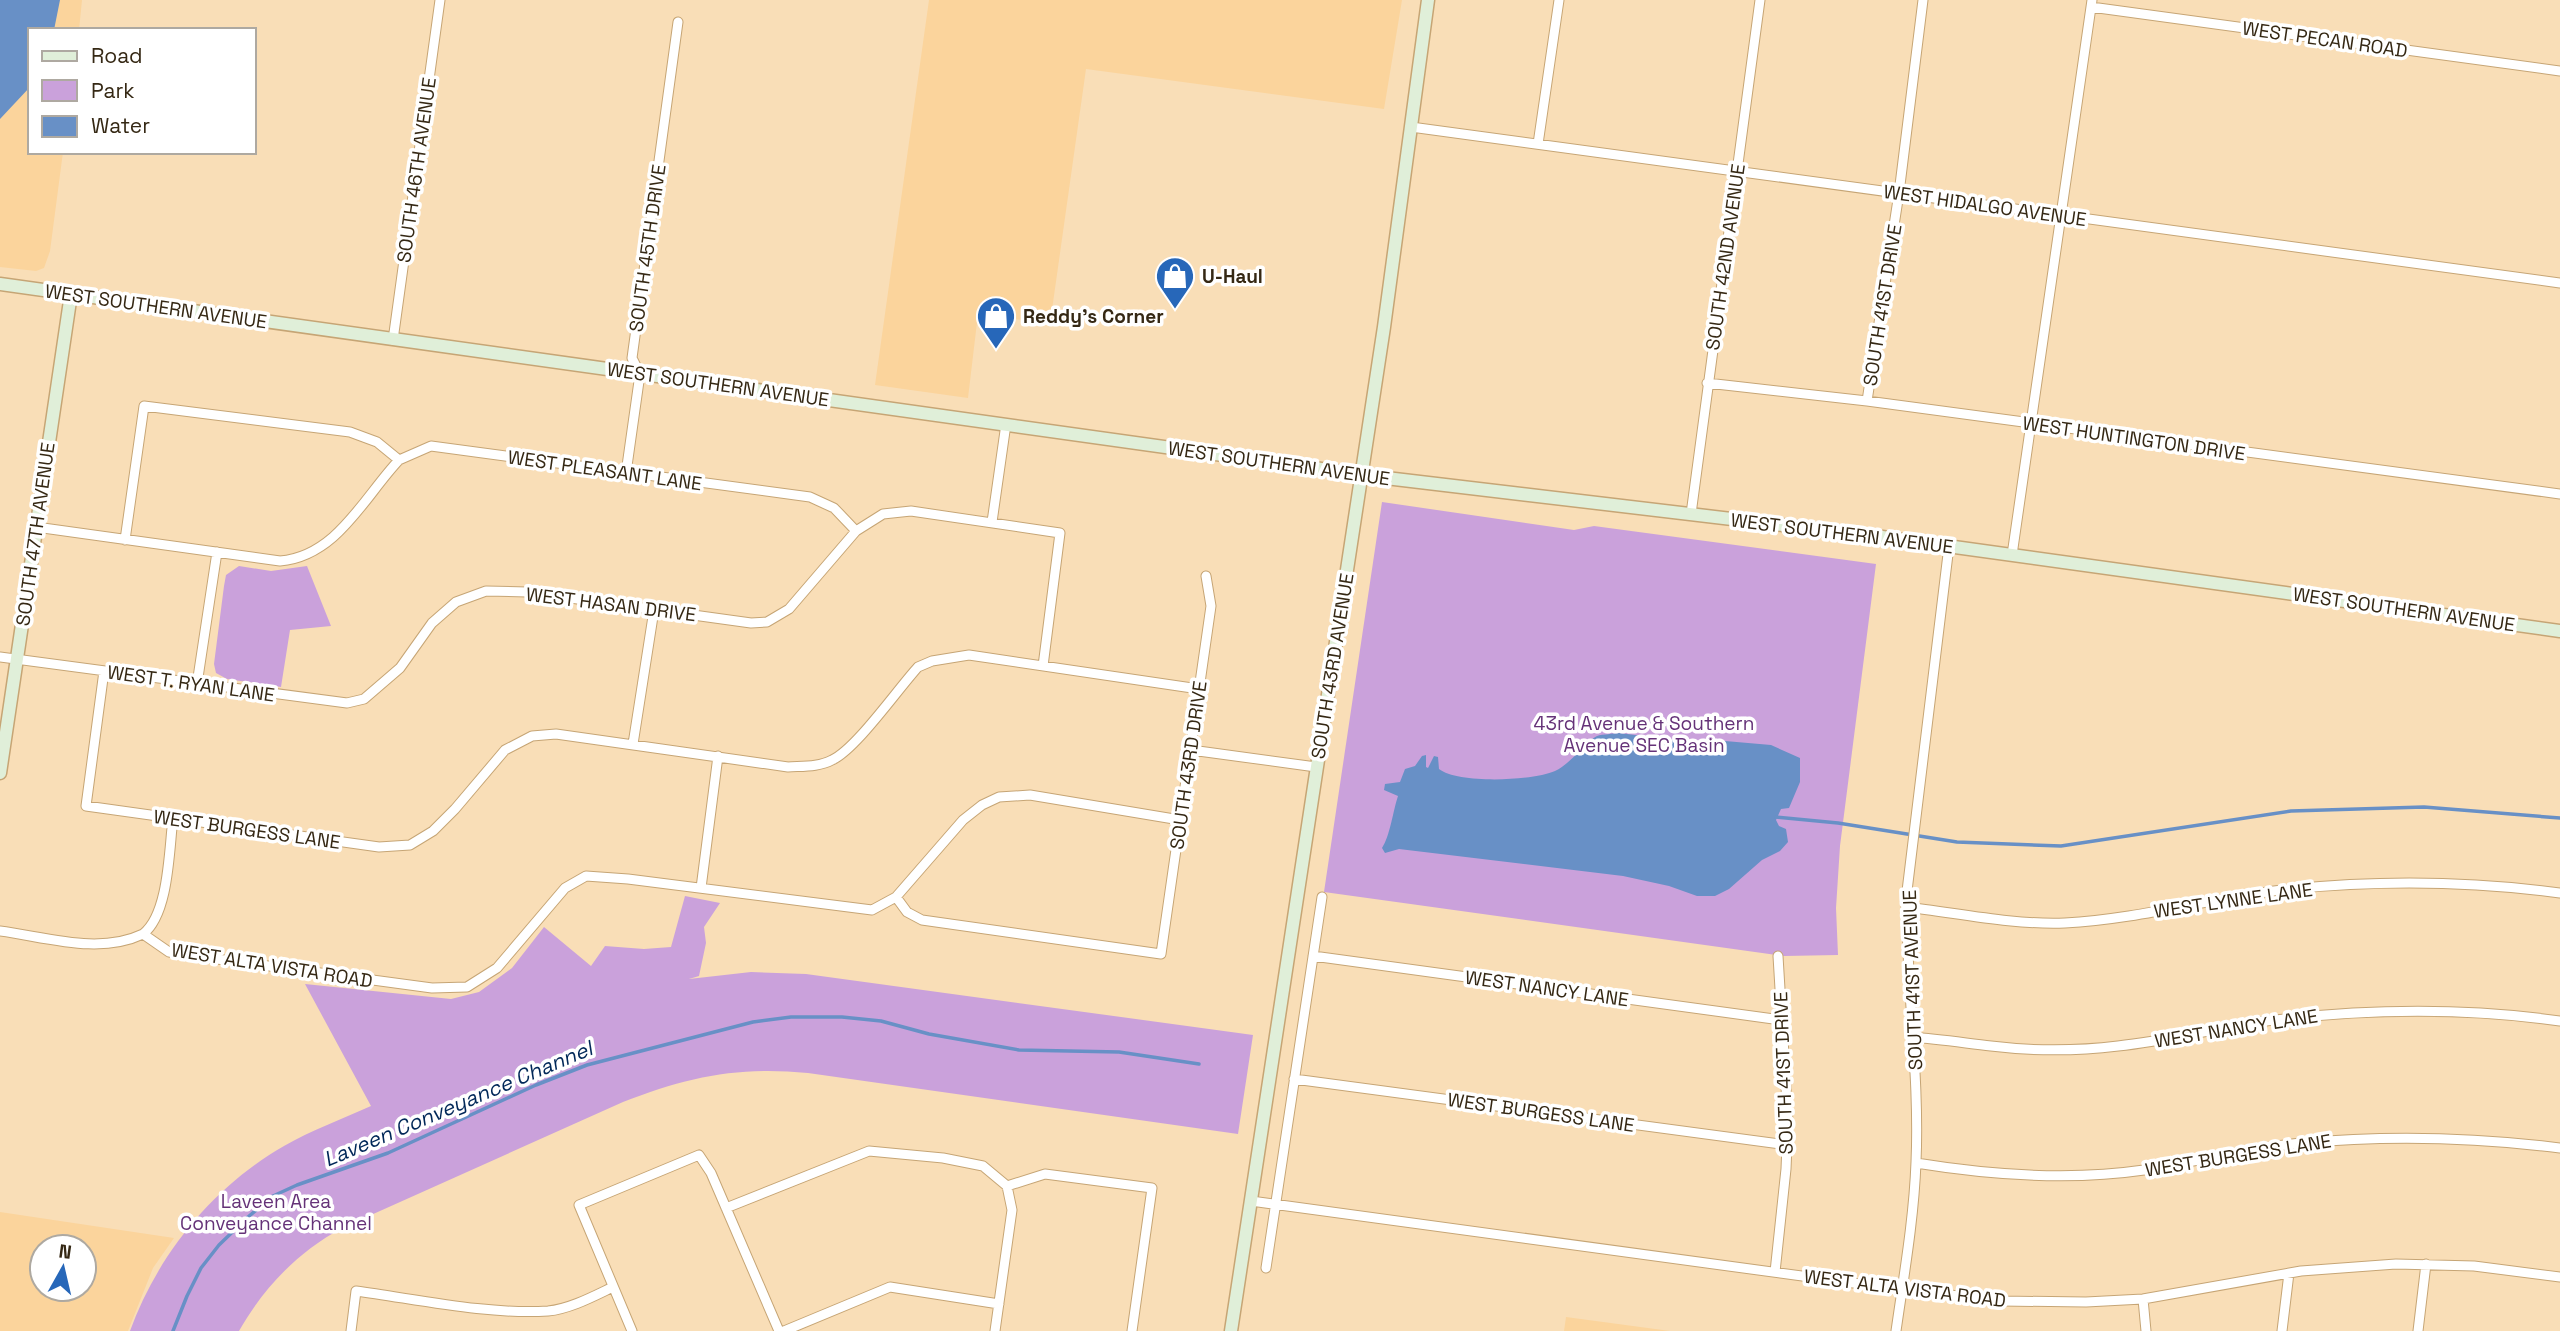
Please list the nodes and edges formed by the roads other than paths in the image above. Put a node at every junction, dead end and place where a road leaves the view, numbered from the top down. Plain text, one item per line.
1 (440, 0) edge
2 (1428, 0) edge
3 (1559, 0) edge
4 (1760, 0) edge
5 (1923, 0) edge
6 (2091, 3) edge
7 (678, 22) dead end
8 (2560, 71) edge
9 (1411, 127) junction
10 (1538, 144) junction
11 (1737, 171) junction
12 (1899, 193) junction
13 (2061, 215) junction
14 (2560, 283) edge
15 (0, 284) edge
16 (71, 294) junction
17 (393, 340) junction
18 (640, 374) junction
19 (1707, 383) junction
20 (1867, 401) junction
21 (1006, 424) junction
22 (2032, 424) junction
23 (399, 460) junction
24 (626, 473) junction
25 (1362, 474) junction
26 (2560, 494) edge
27 (1691, 514) junction
28 (992, 522) junction
29 (36, 527) junction
30 (856, 531) junction
31 (125, 540) junction
32 (1949, 546) junction
33 (217, 552) junction
34 (2012, 555) junction
35 (1206, 576) dead end
36 (654, 610) junction
37 (2560, 631) edge
38 (0, 657) edge
39 (17, 660) junction
40 (1043, 666) junction
41 (104, 671) junction
42 (197, 684) junction
43 (1199, 689) junction
44 (365, 699) joint
45 (634, 744) junction
46 (1191, 750) junction
47 (718, 755) junction
48 (1316, 767) junction
49 (0, 774) edge
50 (173, 818) junction
51 (1180, 820) junction
52 (701, 888) junction
53 (2560, 893) edge
54 (896, 897) junction
55 (1322, 897) dead end
56 (1906, 907) junction
57 (0, 930) edge
58 (143, 934) junction
59 (1313, 956) junction
60 (1777, 956) dead end
61 (1781, 1020) junction
62 (2560, 1021) edge
63 (1912, 1037) junction
64 (1294, 1079) junction
65 (1787, 1145) junction
66 (2560, 1148) edge
67 (1916, 1163) junction
68 (1007, 1186) junction
69 (1251, 1201) junction
70 (1276, 1204) junction
71 (726, 1209) junction
72 (2426, 1264) junction
73 (1266, 1268) dead end
74 (1774, 1272) junction
75 (2289, 1273) junction
76 (2560, 1277) edge
77 (613, 1286) junction
78 (1902, 1290) junction
79 (2143, 1299) junction
80 (999, 1304) junction
81 (351, 1331) edge
82 (632, 1331) edge
83 (782, 1331) edge
84 (995, 1331) edge
85 (1132, 1331) edge
86 (1231, 1331) edge
87 (1896, 1331) edge
88 (2146, 1331) edge
89 (2282, 1331) edge
90 (2418, 1331) edge

1 - 17 street, SOUTH 46TH AVENUE
2 - 9 main road, SOUTH 43RD AVENUE
3 - 10 street
4 - 11 street, SOUTH 42ND AVENUE
5 - 12 street, SOUTH 41ST DRIVE
6 - 8 street, WEST PECAN ROAD
6 - 13 street
7 - 18 street, SOUTH 45TH DRIVE
9 - 10 street, WEST HIDALGO AVENUE
9 - 25 main road, SOUTH 43RD AVENUE
10 - 11 street, WEST HIDALGO AVENUE
11 - 12 street, WEST HIDALGO AVENUE
11 - 19 street, SOUTH 42ND AVENUE
12 - 13 street, WEST HIDALGO AVENUE
12 - 20 street, SOUTH 41ST DRIVE
13 - 14 street, WEST HIDALGO AVENUE
13 - 22 street
15 - 16 main road, WEST SOUTHERN AVENUE
16 - 17 main road, WEST SOUTHERN AVENUE
16 - 29 main road, SOUTH 47TH AVENUE
17 - 18 main road, WEST SOUTHERN AVENUE
18 - 21 main road, WEST SOUTHERN AVENUE
18 - 24 street, SOUTH 45TH DRIVE
19 - 20 street, WEST HUNTINGTON DRIVE
19 - 27 street, SOUTH 42ND AVENUE
20 - 22 street, WEST HUNTINGTON DRIVE
21 - 25 main road, WEST SOUTHERN AVENUE
21 - 28 street
22 - 26 street, WEST HUNTINGTON DRIVE
22 - 34 street
23 - 24 street, WEST PLEASANT LANE
23 - 31 street
23 - 33 street
24 - 30 street, WEST PLEASANT LANE
25 - 27 main road, WEST SOUTHERN AVENUE
25 - 48 main road, SOUTH 43RD AVENUE
27 - 32 main road, WEST SOUTHERN AVENUE
28 - 30 street
28 - 40 street
29 - 31 street
29 - 39 main road, SOUTH 47TH AVENUE
30 - 36 street, WEST HASAN DRIVE
31 - 33 street
32 - 34 main road, WEST SOUTHERN AVENUE
32 - 56 street, SOUTH 41ST AVENUE
33 - 42 street
34 - 37 main road, WEST SOUTHERN AVENUE
35 - 43 street, SOUTH 43RD DRIVE
36 - 44 street, WEST HASAN DRIVE
36 - 45 street
38 - 39 street, WEST T. RYAN LANE
39 - 41 street, WEST T. RYAN LANE
39 - 49 main road, SOUTH 47TH AVENUE
40 - 43 street
40 - 47 street
41 - 42 street, WEST T. RYAN LANE
41 - 50 street, WEST BURGESS LANE
42 - 44 street, WEST T. RYAN LANE
43 - 46 street, SOUTH 43RD DRIVE
45 - 47 street
45 - 50 street, WEST BURGESS LANE
46 - 48 street
46 - 51 street, SOUTH 43RD DRIVE
47 - 52 street
48 - 69 main road, SOUTH 43RD AVENUE
50 - 58 street
51 - 54 street
51 - 54 street, SOUTH 43RD DRIVE
52 - 54 street
52 - 58 street, WEST ALTA VISTA ROAD
53 - 56 street, WEST LYNNE LANE
55 - 59 street
56 - 63 street, SOUTH 41ST AVENUE
57 - 58 street
59 - 61 street, WEST NANCY LANE
59 - 64 street
60 - 61 street, SOUTH 41ST DRIVE
61 - 65 street, SOUTH 41ST DRIVE
62 - 63 street, WEST NANCY LANE
63 - 67 street, SOUTH 41ST AVENUE
64 - 65 street, WEST BURGESS LANE
64 - 70 street
65 - 74 street, SOUTH 41ST DRIVE
66 - 67 street, WEST BURGESS LANE
67 - 78 street, SOUTH 41ST AVENUE
68 - 71 street
68 - 80 street
68 - 85 street
69 - 70 street, WEST ALTA VISTA ROAD
69 - 86 main road, SOUTH 43RD AVENUE
70 - 73 street
70 - 74 street, WEST ALTA VISTA ROAD
71 - 77 street
71 - 83 street
72 - 75 street, WEST ALTA VISTA ROAD
72 - 76 street, WEST ALTA VISTA ROAD
72 - 90 street
74 - 78 street, WEST ALTA VISTA ROAD
75 - 79 street, WEST ALTA VISTA ROAD
75 - 89 street
77 - 81 street
77 - 82 street
78 - 79 street, WEST ALTA VISTA ROAD
78 - 87 street, SOUTH 41ST AVENUE
79 - 88 street
80 - 83 street
80 - 84 street

